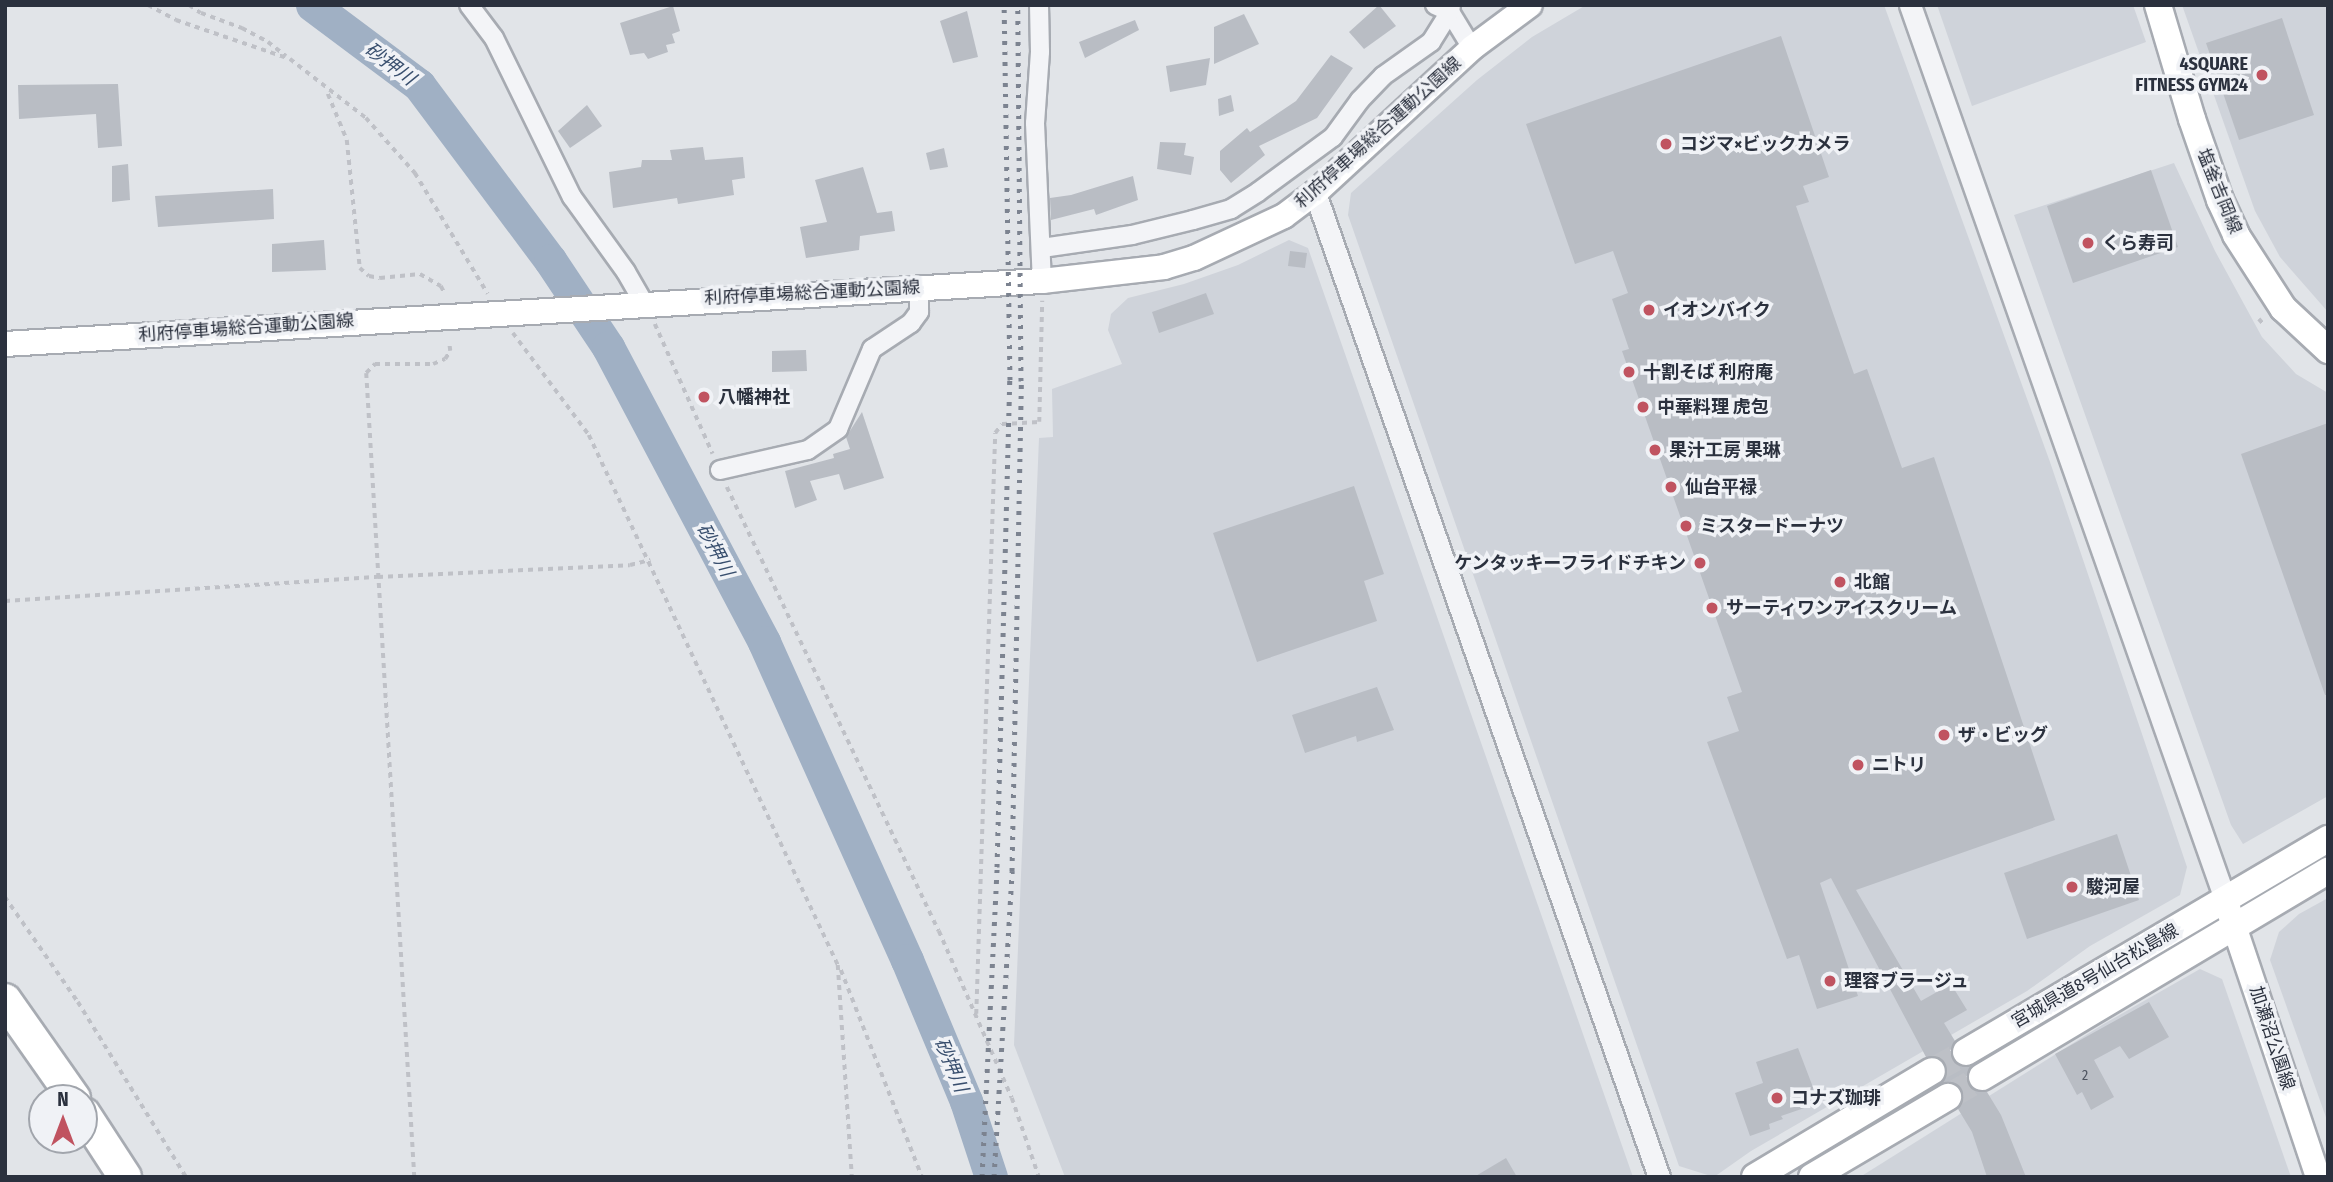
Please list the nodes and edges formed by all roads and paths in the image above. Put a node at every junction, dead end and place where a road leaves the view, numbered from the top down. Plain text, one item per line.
1 (148, 5) edge
2 (190, 5) edge
3 (469, 5) edge
4 (1039, 5) edge
5 (1530, 5) edge
6 (1910, 5) edge
7 (2158, 5) edge
8 (1445, 7) edge
9 (1472, 48) junction
10 (290, 59) junction
11 (326, 91) junction
12 (1315, 193) junction
13 (1042, 248) junction
14 (1042, 281) junction
15 (919, 286) junction
16 (444, 292) dead end
17 (633, 304) junction
18 (508, 311) junction
19 (2259, 319) dead end
20 (2265, 326) dead end
21 (449, 343) dead end
22 (5, 344) edge
23 (2328, 350) edge
24 (720, 470) junction
25 (650, 560) junction
26 (378, 577) junction
27 (5, 601) edge
28 (2328, 839) edge
29 (2328, 871) edge
30 (5, 897) edge
31 (2225, 899) junction
32 (2235, 926) junction
33 (838, 965) junction
34 (5, 1000) edge
35 (976, 1016) junction
36 (1966, 1052) tunnel mouth
37 (1932, 1071) tunnel mouth
38 (1982, 1077) tunnel mouth
39 (64, 1084) edge
40 (1948, 1097) tunnel mouth
41 (98, 1136) edge
42 (125, 1177) edge
43 (186, 1177) edge
44 (414, 1177) edge
45 (852, 1177) edge
46 (922, 1177) edge
47 (1039, 1177) edge
48 (1659, 1177) edge
49 (1755, 1177) edge
50 (1812, 1177) edge
51 (2318, 1177) edge

1 - 10 path
2 - 10 path
3 - 17 street
4 - 13 street
5 - 9 main road, 利府停車場総合運動公園線
6 - 31 street
7 - 23 main road, 塩釜吉岡線
8 - 9 street
8 - 13 street
9 - 12 main road, 利府停車場総合運動公園線
10 - 11 path
11 - 16 path
11 - 18 path
12 - 14 main road, 利府停車場総合運動公園線
12 - 48 street
13 - 14 street
14 - 15 main road, 利府停車場総合運動公園線
14 - 35 path
15 - 17 main road, 利府停車場総合運動公園線
15 - 24 street
17 - 18 main road, 利府停車場総合運動公園線
17 - 24 path
18 - 22 main road, 利府停車場総合運動公園線
18 - 25 path
19 - 20 path
21 - 26 path
24 - 35 path
25 - 26 path
25 - 33 path
26 - 27 path
26 - 44 path
28 - 31 main road, 宮城県道8号仙台松島線
29 - 32 main road, 宮城県道8号仙台松島線
30 - 43 path
31 - 32 main road, 加瀬沼公園線
31 - 36 main road, 宮城県道8号仙台松島線
32 - 38 main road, 宮城県道8号仙台松島線
32 - 51 main road, 加瀬沼公園線
33 - 45 path
33 - 46 path
34 - 39 highway
35 - 47 path
37 - 49 main road
40 - 50 main road
41 - 42 highway

